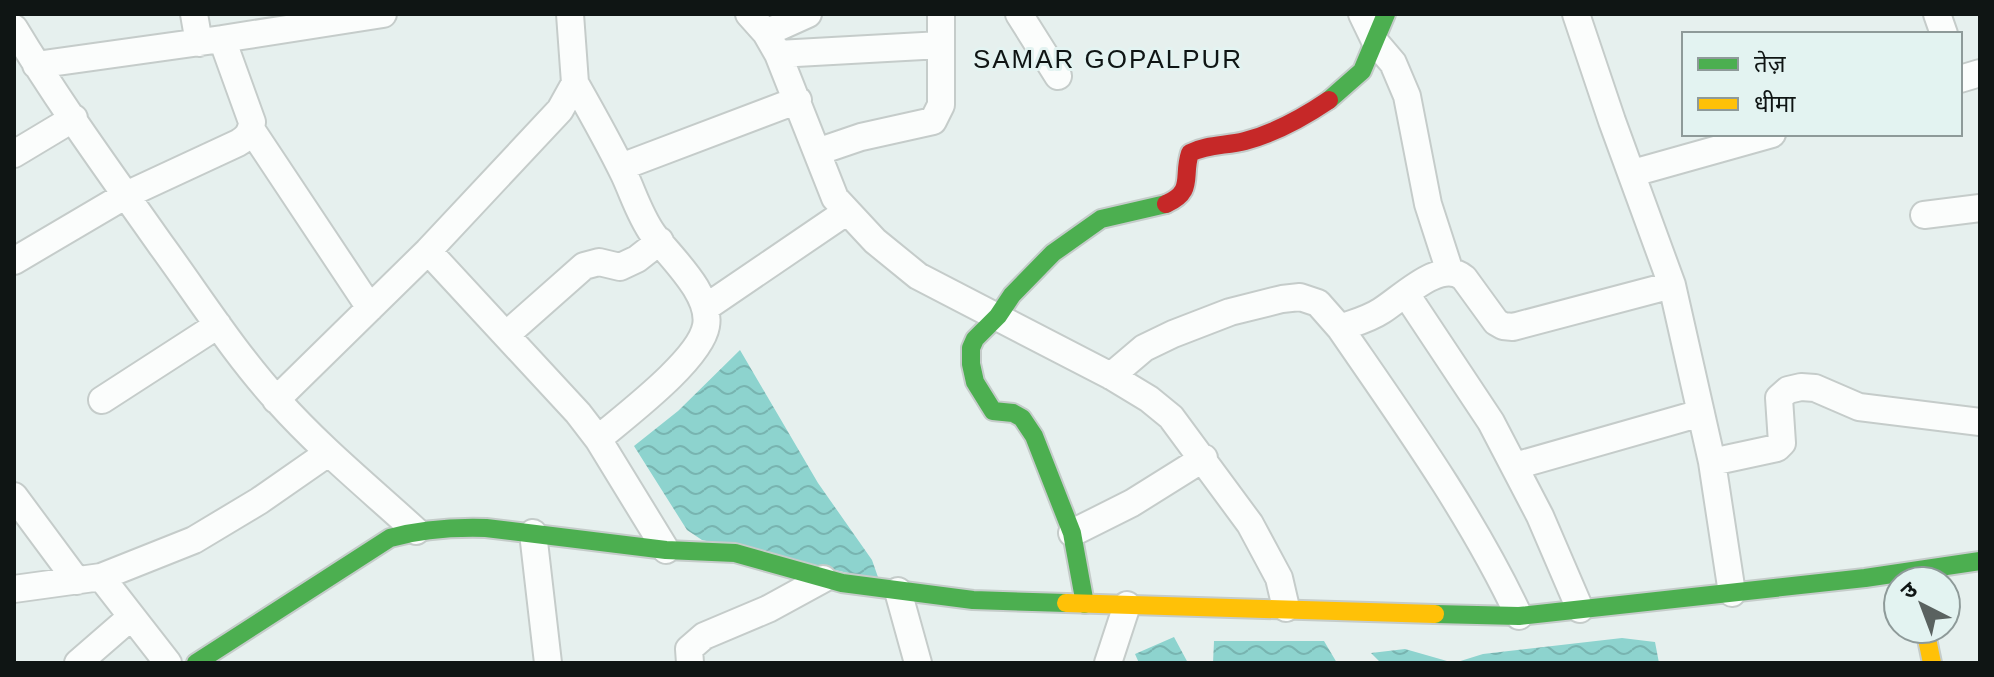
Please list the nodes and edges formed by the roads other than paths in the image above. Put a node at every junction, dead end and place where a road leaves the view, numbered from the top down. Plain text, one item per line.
1 (194, 14) edge
2 (383, 14) edge
3 (570, 14) edge
4 (808, 14) edge
5 (941, 14) edge
6 (1019, 14) edge
7 (1362, 14) edge
8 (1386, 14) edge
9 (1576, 14) edge
10 (14, 28) edge
11 (764, 34) edge
12 (211, 41) junction
13 (1376, 43) junction
14 (941, 45) junction
15 (36, 65) junction
16 (1058, 76) dead end
17 (575, 83) junction
18 (798, 100) junction
19 (74, 118) junction
20 (251, 129) junction
21 (1765, 136) edge
22 (817, 152) junction
23 (14, 154) edge
24 (621, 167) junction
25 (1633, 173) junction
26 (126, 195) junction
27 (1980, 208) edge
28 (846, 212) junction
29 (1924, 215) dead end
30 (660, 241) junction
31 (428, 251) junction
32 (14, 261) edge
33 (1450, 272) junction
34 (1672, 285) junction
35 (1406, 294) junction
36 (370, 308) junction
37 (705, 308) junction
38 (997, 317) junction
39 (218, 325) junction
40 (1340, 328) junction
41 (506, 335) junction
42 (1111, 376) junction
43 (102, 400) dead end
44 (276, 400) junction
45 (1701, 413) junction
46 (1980, 422) edge
47 (598, 439) junction
48 (328, 453) junction
49 (1204, 458) junction
50 (1712, 462) junction
51 (1515, 466) junction
52 (14, 496) edge
53 (416, 531) junction
54 (533, 533) junction
55 (1072, 533) junction
56 (666, 550) junction
57 (89, 579) junction
58 (823, 579) junction
59 (1882, 579) edge
60 (14, 589) edge
61 (898, 591) junction
62 (1732, 593) junction
63 (1085, 604) junction
64 (1127, 605) junction
65 (1286, 608) junction
66 (1580, 609) junction
67 (1519, 616) junction
68 (131, 617) junction
69 (78, 663) edge
70 (168, 663) edge
71 (196, 663) edge
72 (548, 663) edge
73 (690, 663) edge
74 (918, 663) edge
75 (1108, 663) edge

1 - 12 street
2 - 12 street
3 - 17 street
4 - 11 street
5 - 14 street
6 - 16 street
7 - 13 street
8 - 13 street
9 - 25 street
10 - 15 street
11 - 14 street
11 - 18 street
12 - 15 street
12 - 20 street
13 - 33 street
13 - 38 street
14 - 22 street
15 - 19 street
17 - 24 street
17 - 31 street
18 - 22 street
18 - 24 street
19 - 23 street
19 - 26 street
20 - 26 street
20 - 36 street
21 - 25 street
22 - 28 street
24 - 30 street
25 - 34 street
26 - 32 street
26 - 39 street
27 - 29 street
28 - 37 street
28 - 38 street
30 - 37 street
30 - 41 street
31 - 36 street
31 - 41 street
33 - 34 street
33 - 35 street
34 - 45 street
35 - 40 street
35 - 51 street
36 - 44 street
37 - 47 street
38 - 42 street
38 - 55 street
39 - 43 street
39 - 44 street
40 - 42 street
40 - 67 street
41 - 47 street
42 - 49 street
44 - 48 street
45 - 50 street
45 - 51 street
46 - 50 street
47 - 56 street
48 - 53 street
48 - 57 street
49 - 55 street
49 - 65 street
50 - 62 street
51 - 66 street
52 - 57 street
53 - 54 street
53 - 71 street
54 - 56 street
54 - 72 street
55 - 63 street
56 - 58 street
57 - 60 street
57 - 68 street
58 - 61 street
58 - 73 street
59 - 62 street
61 - 63 street
61 - 74 street
62 - 66 street
63 - 64 street
64 - 65 street
64 - 75 street
65 - 67 street
66 - 67 street
68 - 69 street
68 - 70 street

